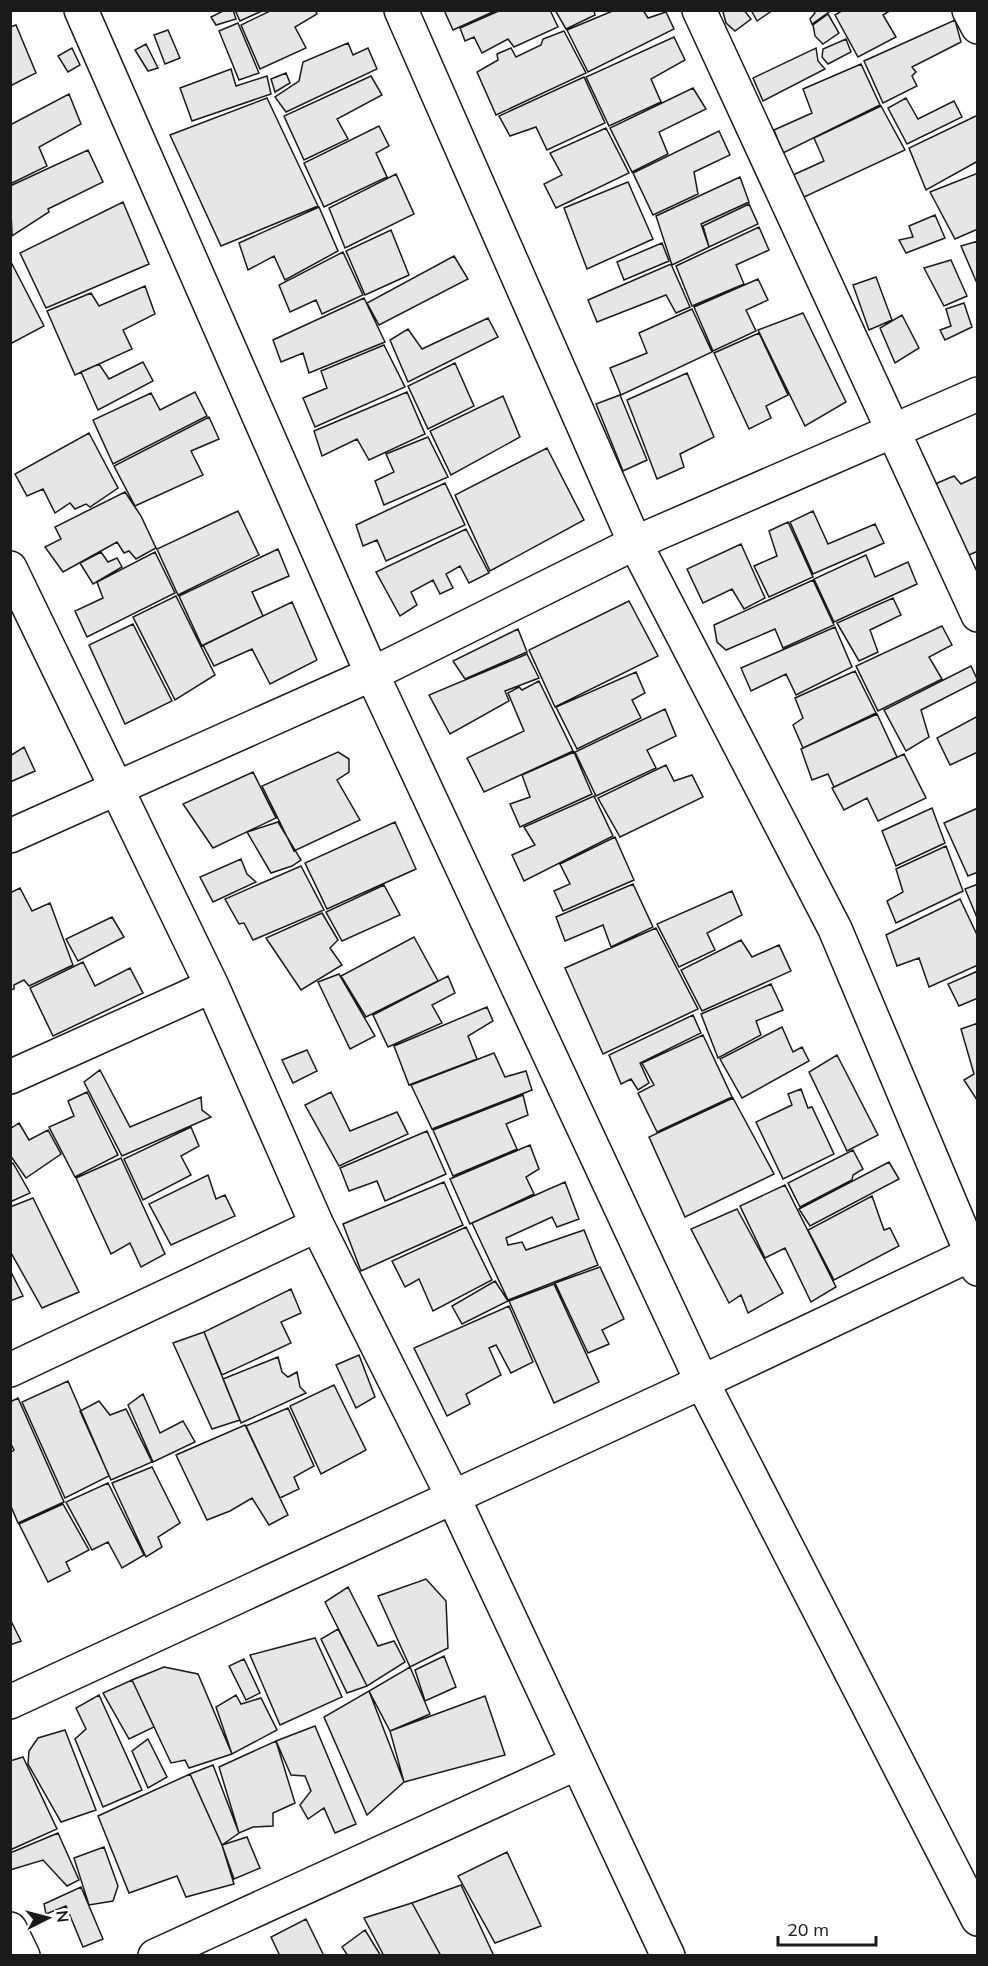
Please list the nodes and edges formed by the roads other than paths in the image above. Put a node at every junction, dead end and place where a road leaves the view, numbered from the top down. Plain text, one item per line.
1 (81, 10) edge
2 (401, 10) edge
3 (699, 10) edge
4 (969, 10) edge
5 (978, 27) edge
6 (978, 394) edge
7 (892, 429) junction
8 (635, 543) junction
9 (11, 571) edge
10 (978, 615) edge
11 (372, 674) junction
12 (116, 789) junction
13 (10, 836) edge
14 (212, 986) junction
15 (10, 1077) edge
16 (317, 1225) junction
17 (975, 1258) edge
18 (10, 1370) edge
19 (702, 1382) junction
20 (453, 1497) junction
21 (10, 1702) edge
22 (577, 1763) junction
23 (978, 1919) edge
24 (10, 1929) edge
25 (23, 1956) edge
26 (155, 1956) edge
27 (668, 1956) edge

1 - 11 street
2 - 8 street
3 - 7 street
4 - 5 street
6 - 7 street
7 - 8 street
7 - 10 street
8 - 11 street
8 - 17 street
9 - 12 street
11 - 12 street
11 - 19 street
12 - 13 street
12 - 14 street
14 - 15 street
14 - 16 street
16 - 18 street
16 - 20 street
17 - 19 street
19 - 20 street
19 - 23 street
20 - 21 street
20 - 22 street
22 - 26 street
22 - 27 street
24 - 25 street

